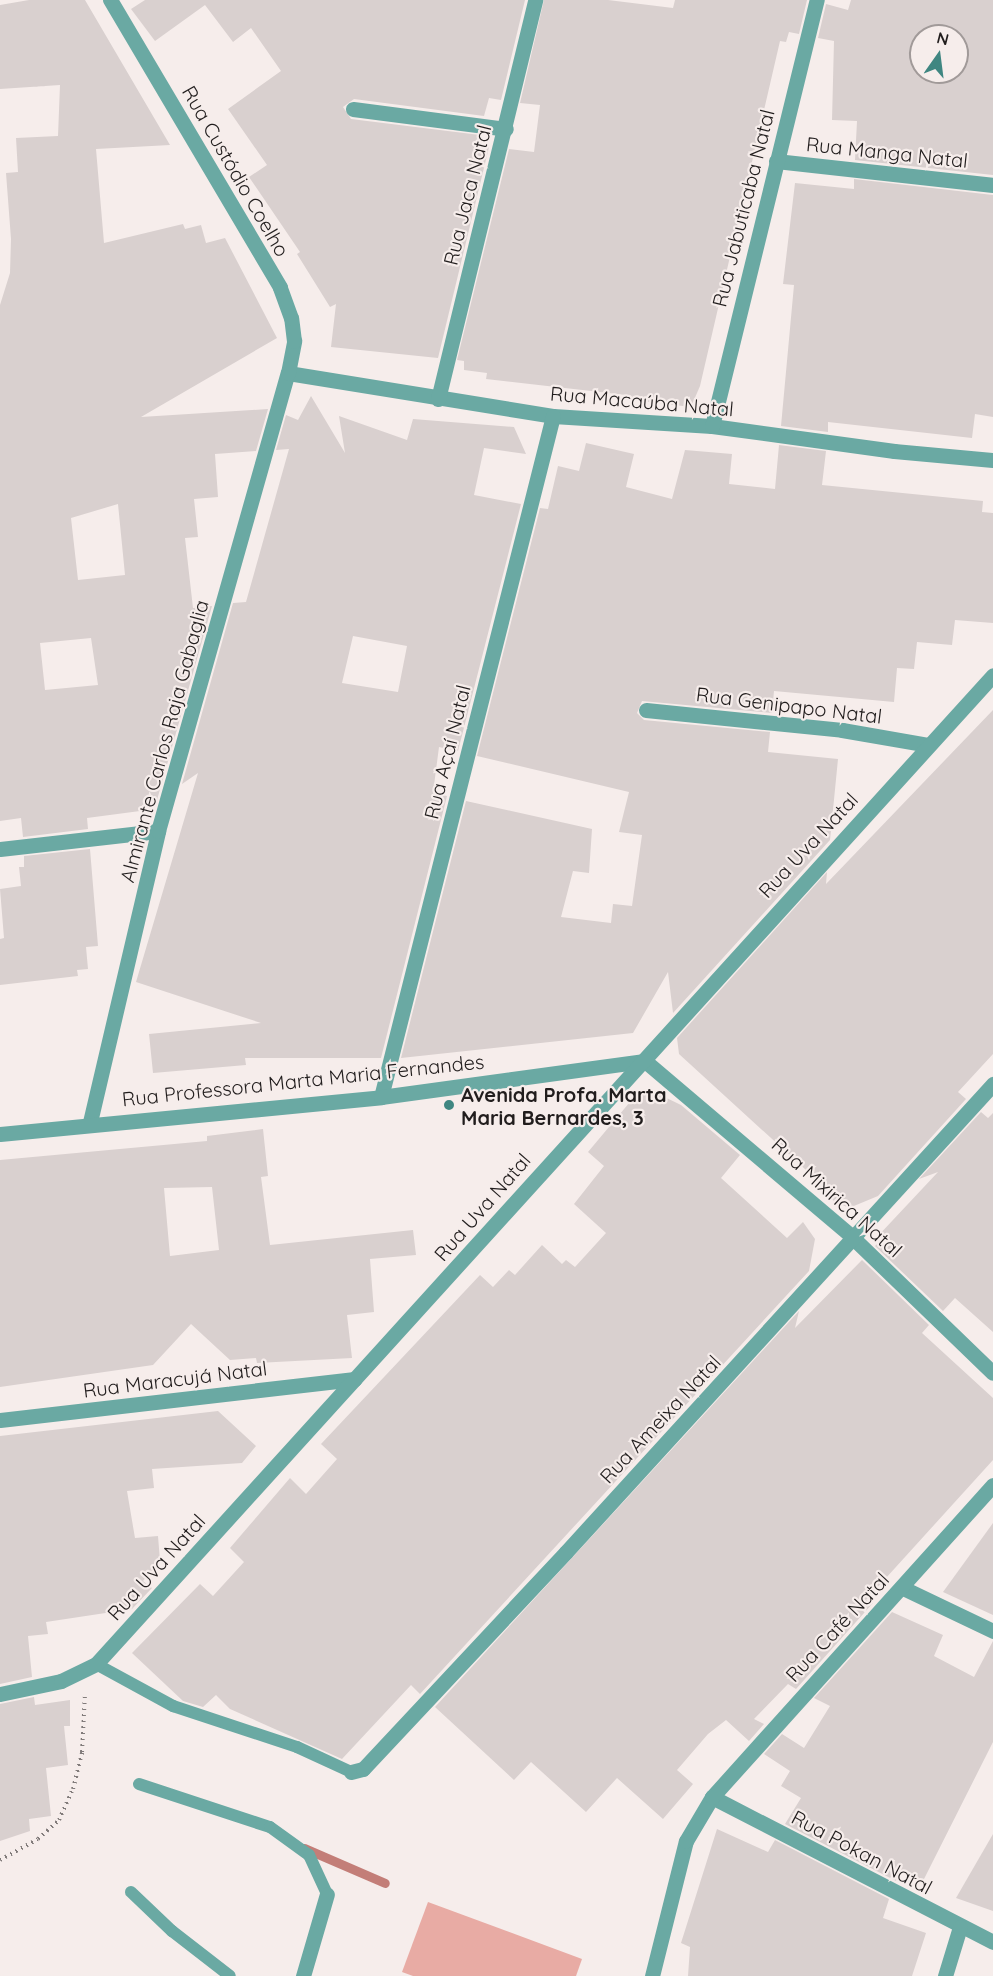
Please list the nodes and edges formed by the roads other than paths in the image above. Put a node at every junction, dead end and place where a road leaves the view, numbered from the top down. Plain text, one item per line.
1 (110, 0) edge
2 (535, 0) edge
3 (817, 0) edge
4 (353, 109) dead end
5 (506, 129) junction
6 (776, 161) junction
7 (993, 185) edge
8 (288, 373) junction
9 (438, 399) junction
10 (553, 416) junction
11 (712, 426) junction
12 (993, 460) edge
13 (993, 675) edge
14 (646, 710) dead end
15 (928, 745) junction
16 (159, 831) junction
17 (0, 849) edge
18 (645, 1060) junction
19 (993, 1084) edge
20 (381, 1097) junction
21 (90, 1122) junction
22 (0, 1134) edge
23 (851, 1236) junction
24 (993, 1373) edge
25 (355, 1379) junction
26 (0, 1420) edge
27 (993, 1485) edge
28 (903, 1588) junction
29 (993, 1631) edge
30 (90, 1668) junction
31 (0, 1694) edge
32 (351, 1772) joint
33 (140, 1784) dead end
34 (712, 1797) junction
35 (131, 1892) dead end
36 (327, 1894) joint
37 (960, 1927) junction
38 (993, 1942) edge
39 (230, 1976) edge
40 (303, 1976) edge
41 (652, 1976) edge
42 (945, 1976) edge

1 - 8 street, Rua Custódio Coelho
2 - 5 street, Rua Jaca Natal
3 - 6 street, Rua Jabuticaba Natal
4 - 5 street
5 - 9 street, Rua Jaca Natal
6 - 7 street, Rua Manga Natal
6 - 11 street, Rua Jabuticaba Natal
8 - 9 street, Rua Macaúba Natal
8 - 16 street, Almirante Carlos Raja Gabaglia
9 - 10 street, Rua Macaúba Natal
10 - 11 street, Rua Macaúba Natal
10 - 20 street, Rua Açaí Natal
11 - 12 street, Rua Macaúba Natal
13 - 15 street, Rua Uva Natal
14 - 15 street, Rua Genipapo Natal
15 - 18 street, Rua Uva Natal
16 - 17 street
16 - 21 street, Almirante Carlos Raja Gabaglia
18 - 20 street, Rua Professora Marta Maria Fernandes
18 - 23 street, Rua Mixirica Natal
18 - 25 street, Rua Uva Natal
19 - 23 street, Rua Ameixa Natal
20 - 21 street, Rua Professora Marta Maria Fernandes
21 - 22 street, Rua Professora Marta Maria Fernandes
23 - 24 street, Rua Mixirica Natal
23 - 32 street, Rua Ameixa Natal
25 - 26 street, Rua Maracujá Natal
25 - 30 street, Rua Uva Natal
27 - 28 street, Rua Café Natal
28 - 29 street
28 - 34 street, Rua Café Natal
30 - 31 street, Rua Uva Natal
30 - 32 lane
33 - 36 lane
34 - 37 street, Rua Pokan Natal
34 - 41 street, Rua Café Natal
35 - 39 lane
36 - 40 street
37 - 38 street, Rua Pokan Natal
37 - 42 street

